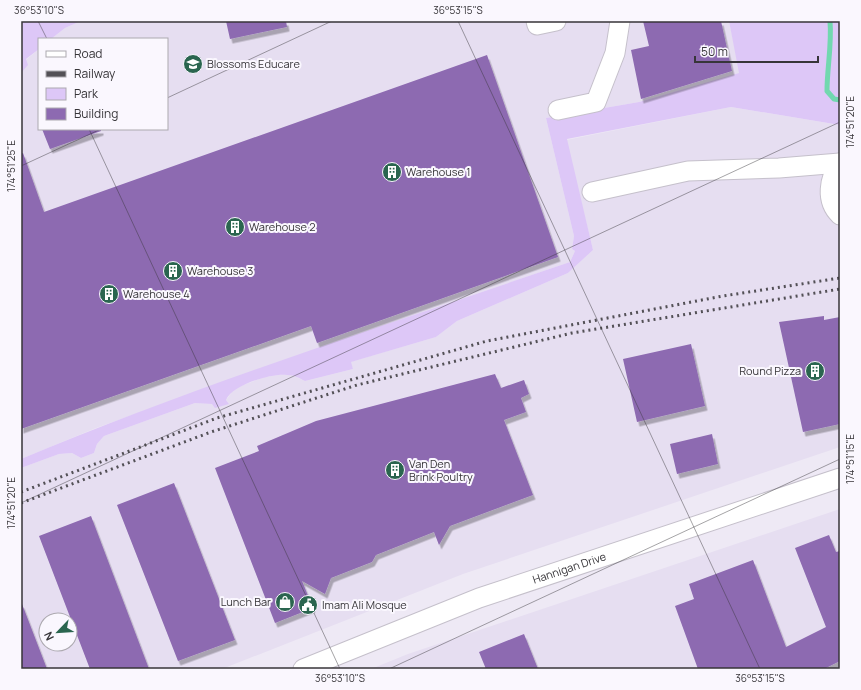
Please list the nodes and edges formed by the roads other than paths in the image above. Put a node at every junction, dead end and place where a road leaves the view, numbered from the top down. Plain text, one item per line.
1 (536, 21) edge
2 (556, 21) edge
3 (620, 21) edge
4 (558, 110) dead end
5 (840, 163) edge
6 (592, 192) dead end
7 (840, 215) edge
8 (840, 478) edge
9 (303, 669) edge

1 - 2 street
3 - 4 street
5 - 6 street
5 - 7 street
8 - 9 street, Hannigan Drive

